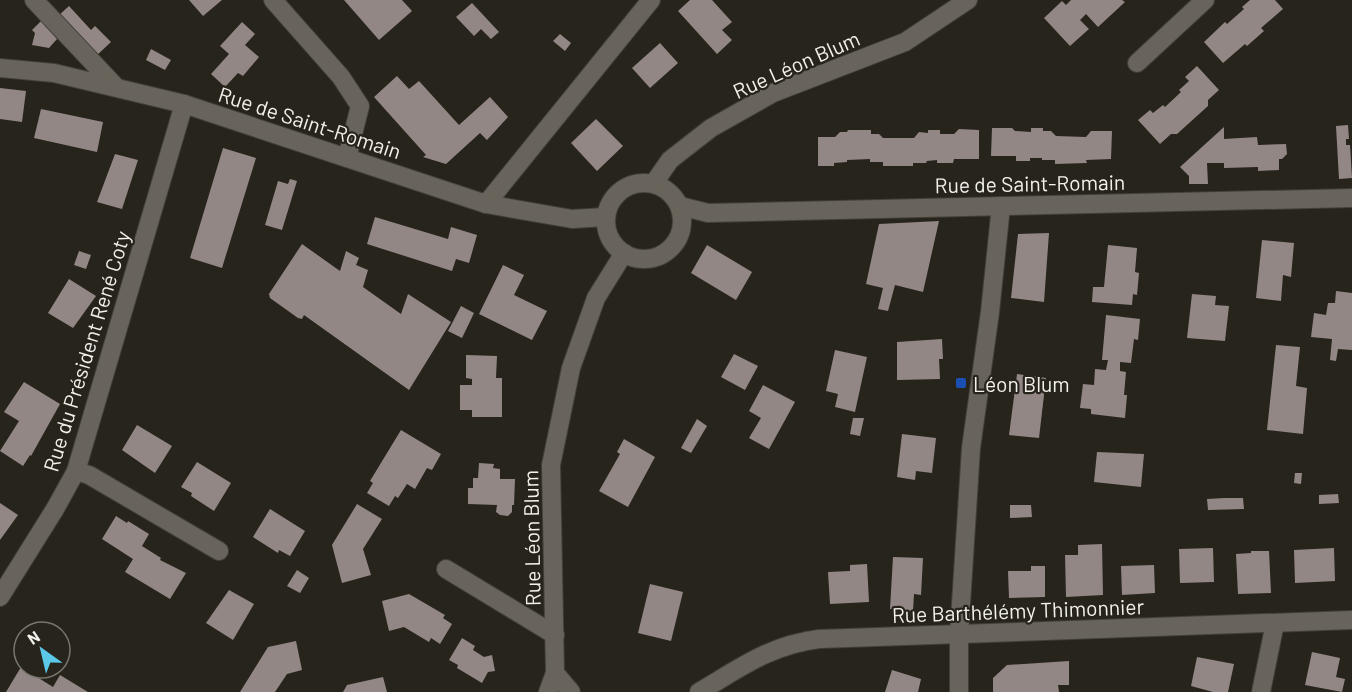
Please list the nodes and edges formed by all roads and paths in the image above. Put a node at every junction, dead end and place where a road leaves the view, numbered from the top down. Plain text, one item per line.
1 (34, 0) edge
2 (273, 0) edge
3 (651, 0) edge
4 (968, 0) edge
5 (1204, 0) edge
6 (1137, 63) dead end
7 (0, 68) edge
8 (116, 87) junction
9 (184, 104) junction
10 (347, 158) junction
11 (654, 183) junction
12 (1352, 198) edge
13 (486, 204) junction
14 (680, 206) junction
15 (1001, 206) junction
16 (708, 213) junction
17 (605, 217) junction
18 (682, 226) junction
19 (624, 253) junction
20 (76, 471) junction
21 (219, 551) dead end
22 (446, 569) dead end
23 (0, 597) edge
24 (1352, 620) edge
25 (1275, 623) junction
26 (555, 635) junction
27 (959, 635) junction
28 (555, 673) junction
29 (549, 692) edge
30 (571, 692) edge
31 (699, 692) edge
32 (959, 692) edge
33 (1262, 692) edge

1 - 8 street
2 - 10 street
3 - 13 street
4 - 11 street, Rue Léon Blum
5 - 6 street
7 - 8 street, Rue de Saint-Romain
8 - 9 street, Rue de Saint-Romain
9 - 10 street, Rue de Saint-Romain
9 - 20 street, Rue du Président René Coty
10 - 13 street, Rue de Saint-Romain
11 - 14 street
11 - 17 street
12 - 15 street, Rue de Saint-Romain
13 - 17 street, Rue de Saint-Romain
14 - 16 street, Rue de Saint-Romain
14 - 18 street
15 - 16 street, Rue de Saint-Romain
15 - 27 street
16 - 18 street, Rue de Saint-Romain
17 - 19 street
18 - 19 street
19 - 26 street, Rue Léon Blum
20 - 21 street
20 - 23 street, Rue du Président René Coty
22 - 26 street
24 - 25 street, Rue Barthélémy Thimonnier
25 - 27 street, Rue Barthélémy Thimonnier
25 - 33 street
26 - 28 street, Rue Léon Blum
27 - 31 street, Rue Barthélémy Thimonnier
27 - 32 street
28 - 29 street, Rue Léon Blum
28 - 30 street

